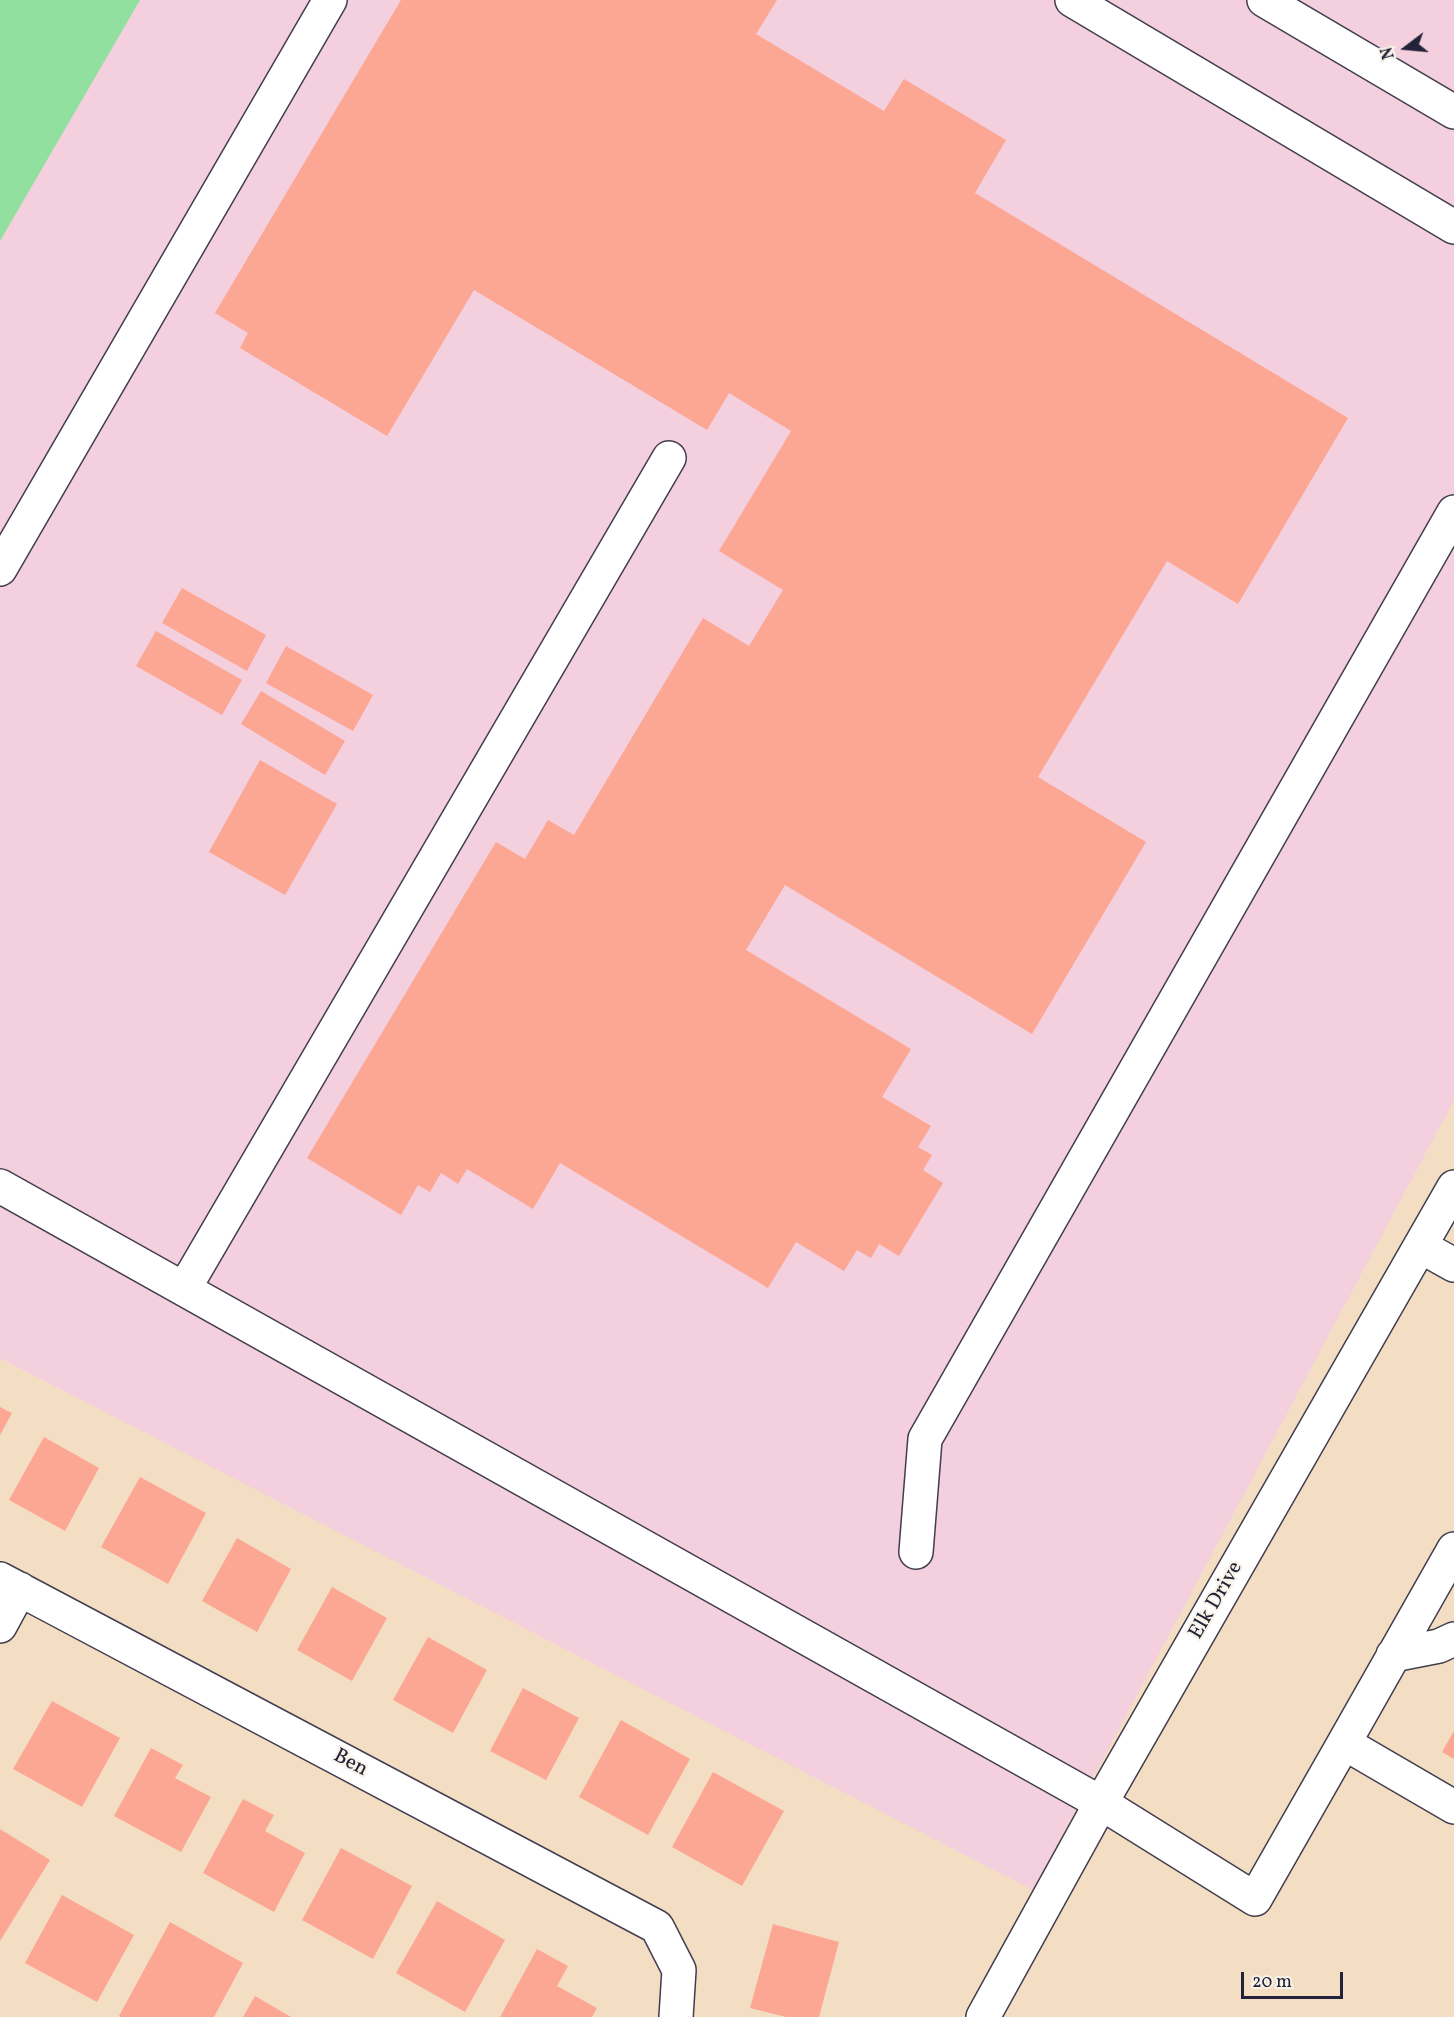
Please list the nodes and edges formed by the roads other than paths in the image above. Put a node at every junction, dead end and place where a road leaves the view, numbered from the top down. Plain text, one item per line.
1 (330, 0) edge
2 (1072, 0) edge
3 (1264, 0) edge
4 (1454, 112) edge
5 (1454, 227) edge
6 (669, 458) dead end
7 (1454, 512) edge
8 (0, 569) edge
9 (0, 1186) edge
10 (1454, 1187) edge
11 (1420, 1246) junction
12 (1454, 1265) edge
13 (184, 1289) junction
14 (1454, 1549) edge
15 (916, 1552) dead end
16 (10, 1584) edge
17 (0, 1626) edge
18 (1454, 1639) edge
19 (1393, 1655) junction
20 (1344, 1743) junction
21 (1101, 1803) junction
22 (1454, 1807) edge
23 (676, 2017) edge
24 (982, 2017) edge

1 - 8 street
2 - 5 street
3 - 4 street
6 - 13 street
7 - 15 street
9 - 13 street
10 - 11 street, Elk Drive
11 - 12 street
11 - 21 street, Elk Drive
13 - 21 street
14 - 19 street
16 - 17 street
16 - 23 street, Ben
18 - 19 street
19 - 20 street
20 - 21 street
20 - 22 street
21 - 24 street, Elk Drive

